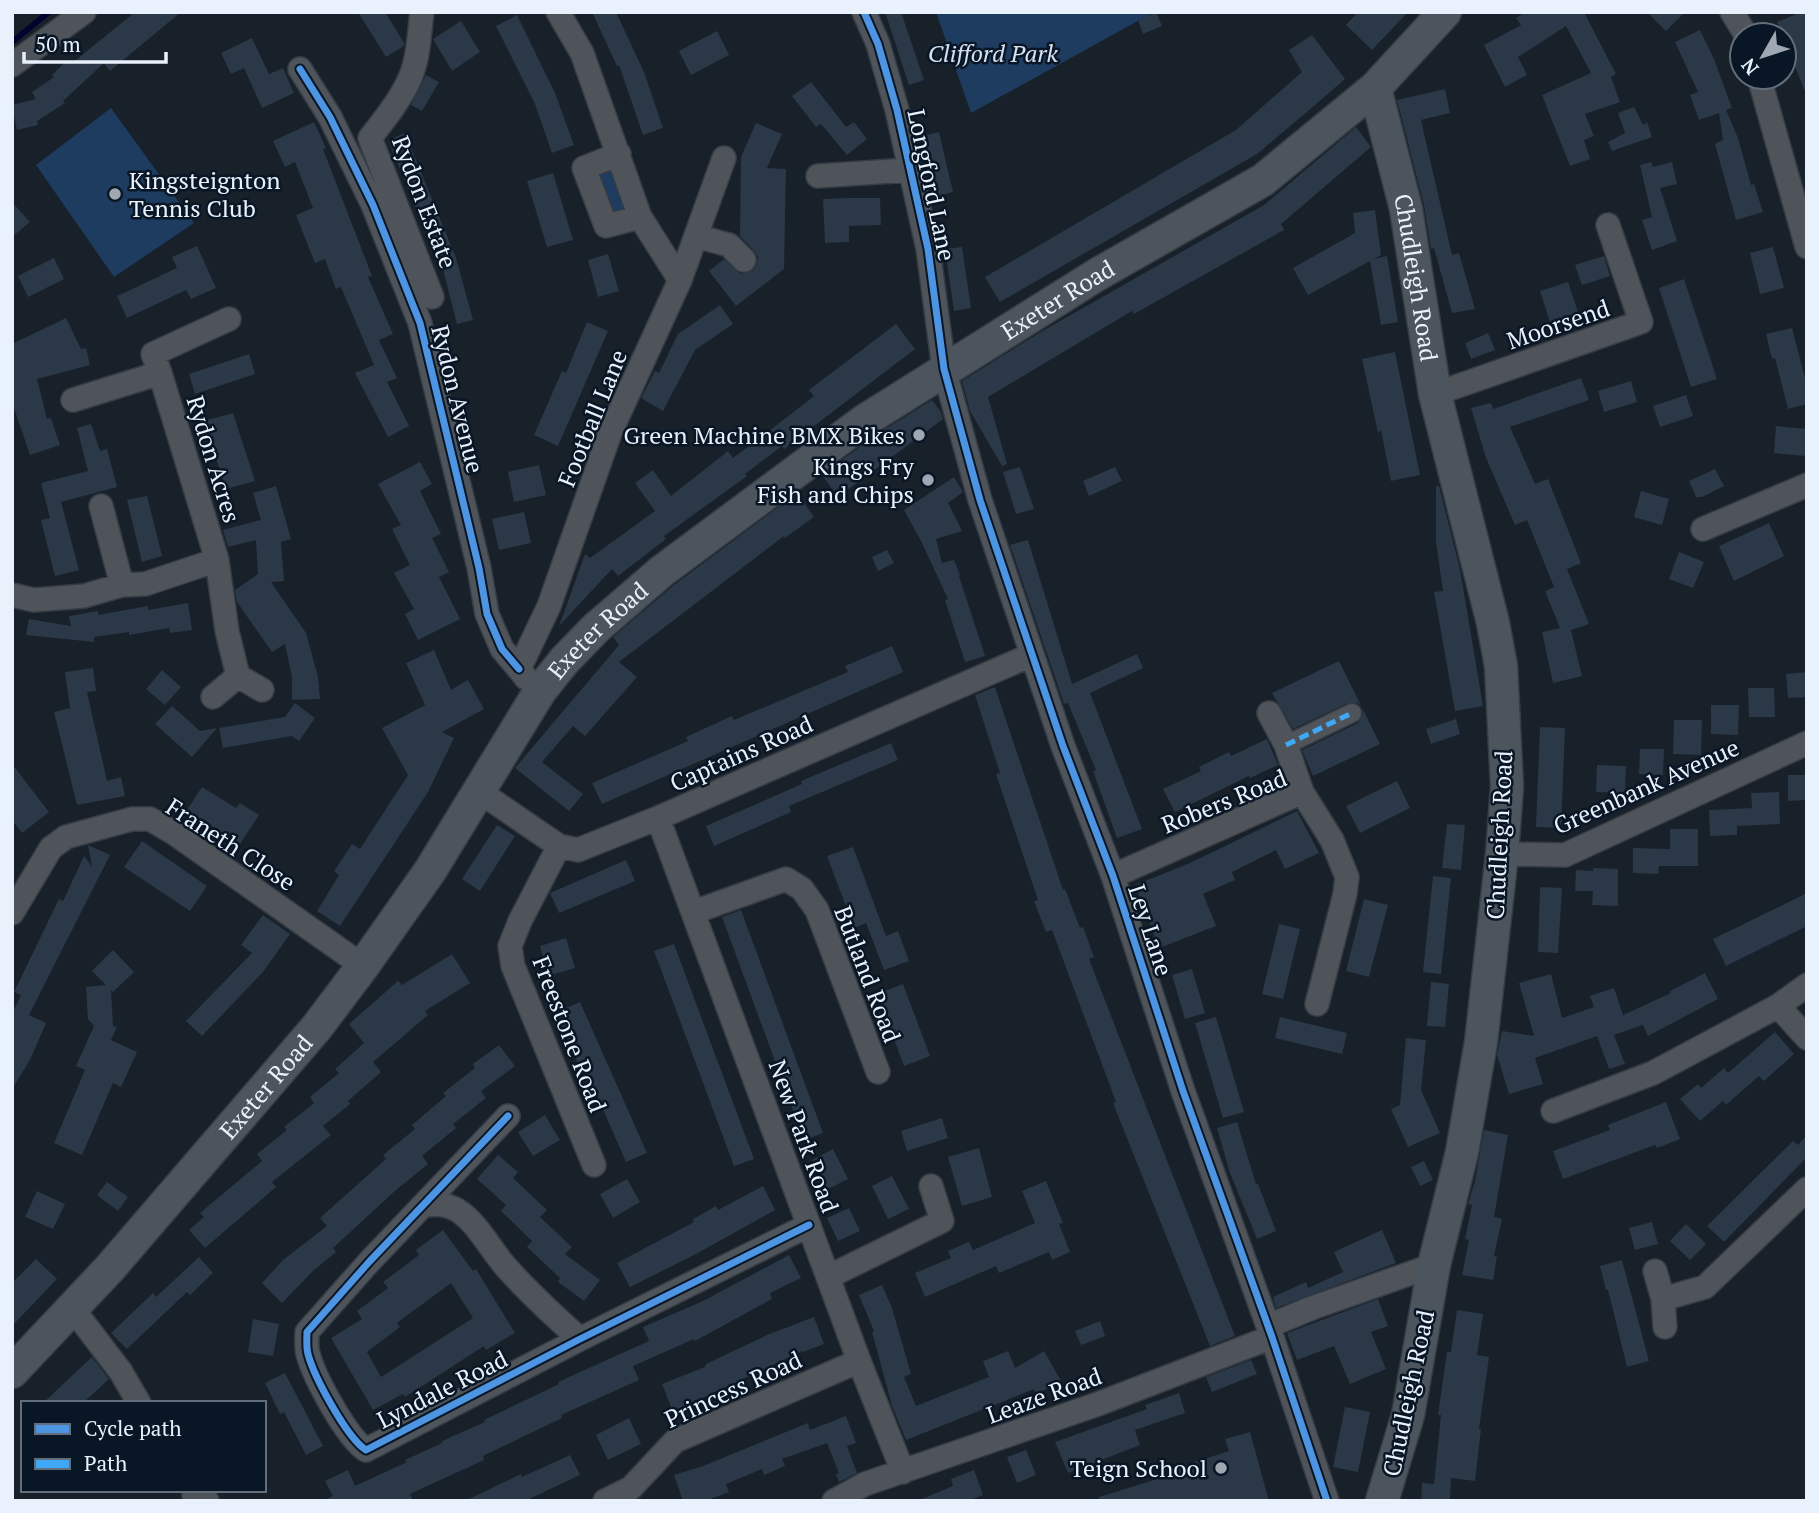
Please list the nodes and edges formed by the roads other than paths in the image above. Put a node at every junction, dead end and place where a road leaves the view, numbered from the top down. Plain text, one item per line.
1 (84, 12) edge
2 (422, 12) edge
3 (558, 12) edge
4 (864, 12) edge
5 (1438, 15) edge
6 (12, 65) edge
7 (300, 69) dead end
8 (1375, 88) junction
9 (1763, 91) edge
10 (619, 154) junction
11 (724, 158) dead end
12 (909, 170) junction
13 (818, 176) dead end
14 (640, 217) junction
15 (1608, 225) dead end
16 (696, 236) junction
17 (1807, 247) edge
18 (744, 260) dead end
19 (680, 280) junction
20 (432, 297) dead end
21 (229, 319) dead end
22 (943, 369) junction
23 (160, 373) junction
24 (1435, 394) junction
25 (74, 400) dead end
26 (1807, 485) edge
27 (101, 506) dead end
28 (1703, 529) dead end
29 (217, 560) junction
30 (122, 585) junction
31 (12, 595) edge
32 (1031, 655) junction
33 (238, 676) junction
34 (529, 680) junction
35 (262, 690) dead end
36 (213, 697) dead end
37 (1269, 713) dead end
38 (1352, 713) dead end
39 (1807, 743) edge
40 (1286, 745) junction
41 (480, 792) junction
42 (1302, 792) junction
43 (658, 818) junction
44 (559, 846) junction
45 (1502, 853) junction
46 (1113, 876) junction
47 (694, 912) junction
48 (12, 913) edge
49 (363, 966) junction
50 (1807, 985) edge
51 (1317, 1004) dead end
52 (1778, 1006) junction
53 (1807, 1038) edge
54 (878, 1072) dead end
55 (1553, 1111) dead end
56 (508, 1116) dead end
57 (594, 1165) dead end
58 (931, 1186) dead end
59 (1807, 1189) edge
60 (426, 1205) junction
61 (809, 1225) junction
62 (1434, 1265) junction
63 (1655, 1271) dead end
64 (828, 1277) junction
65 (1663, 1299) junction
66 (73, 1309) junction
67 (1665, 1327) dead end
68 (1270, 1332) junction
69 (580, 1339) junction
70 (859, 1361) junction
71 (12, 1372) edge
72 (138, 1401) edge
73 (903, 1472) junction
74 (605, 1501) edge
75 (834, 1501) edge
76 (1327, 1501) edge
77 (1382, 1501) edge

1 - 6 street
2 - 20 street, Rydon Estate
3 - 10 street
4 - 12 street, Longford Lane
5 - 8 main road, Exeter Road
7 - 34 street, Rydon Avenue
8 - 22 main road, Exeter Road
8 - 24 main road, Chudleigh Road
9 - 17 street
10 - 14 street
10 - 14 street
11 - 16 street, Football Lane
12 - 13 street, Longford Lane
12 - 22 street, Longford Lane
14 - 19 street
15 - 24 street, Moorsend
16 - 18 street
16 - 19 street, Football Lane
19 - 34 street, Football Lane
21 - 23 street, Rydon Acres
22 - 32 street, Ley Lane
22 - 34 main road, Exeter Road
23 - 25 street, Rydon Acres
23 - 29 street, Rydon Acres
24 - 45 main road, Chudleigh Road
26 - 28 street
27 - 30 street
29 - 30 street, Rydon Acres
29 - 33 street, Rydon Acres
30 - 31 street, Rydon Acres
32 - 43 street, Captains Road
32 - 46 street, Ley Lane
33 - 35 street
33 - 36 street
34 - 41 main road, Exeter Road
37 - 40 street
38 - 40 street
39 - 45 street, Greenbank Avenue
40 - 42 street
41 - 44 street
41 - 49 main road, Exeter Road
42 - 46 street, Robers Road
42 - 51 street, Robers Road
43 - 44 street, Captains Road
43 - 47 street, New Park Road
44 - 57 street, Freestone Road
45 - 62 main road, Chudleigh Road
46 - 68 street, Ley Lane
47 - 54 street, Butland Road
47 - 61 street, New Park Road
48 - 49 street, Franeth Close
49 - 66 main road, Exeter Road
50 - 52 street
52 - 53 street
52 - 55 street
56 - 60 street, Lyndale Road
58 - 64 street
59 - 65 street
60 - 69 street
60 - 69 street, Lyndale Road
61 - 64 street, New Park Road
61 - 69 street, Lyndale Road
62 - 68 street, Leaze Road
62 - 77 main road, Chudleigh Road
63 - 65 street
64 - 70 street, New Park Road
65 - 67 street
66 - 71 main road, Exeter Road
66 - 72 street
68 - 73 street, Leaze Road
68 - 76 street, Ley Lane
70 - 73 street, New Park Road
70 - 74 street, Princess Road
73 - 75 street, Leaze Road

